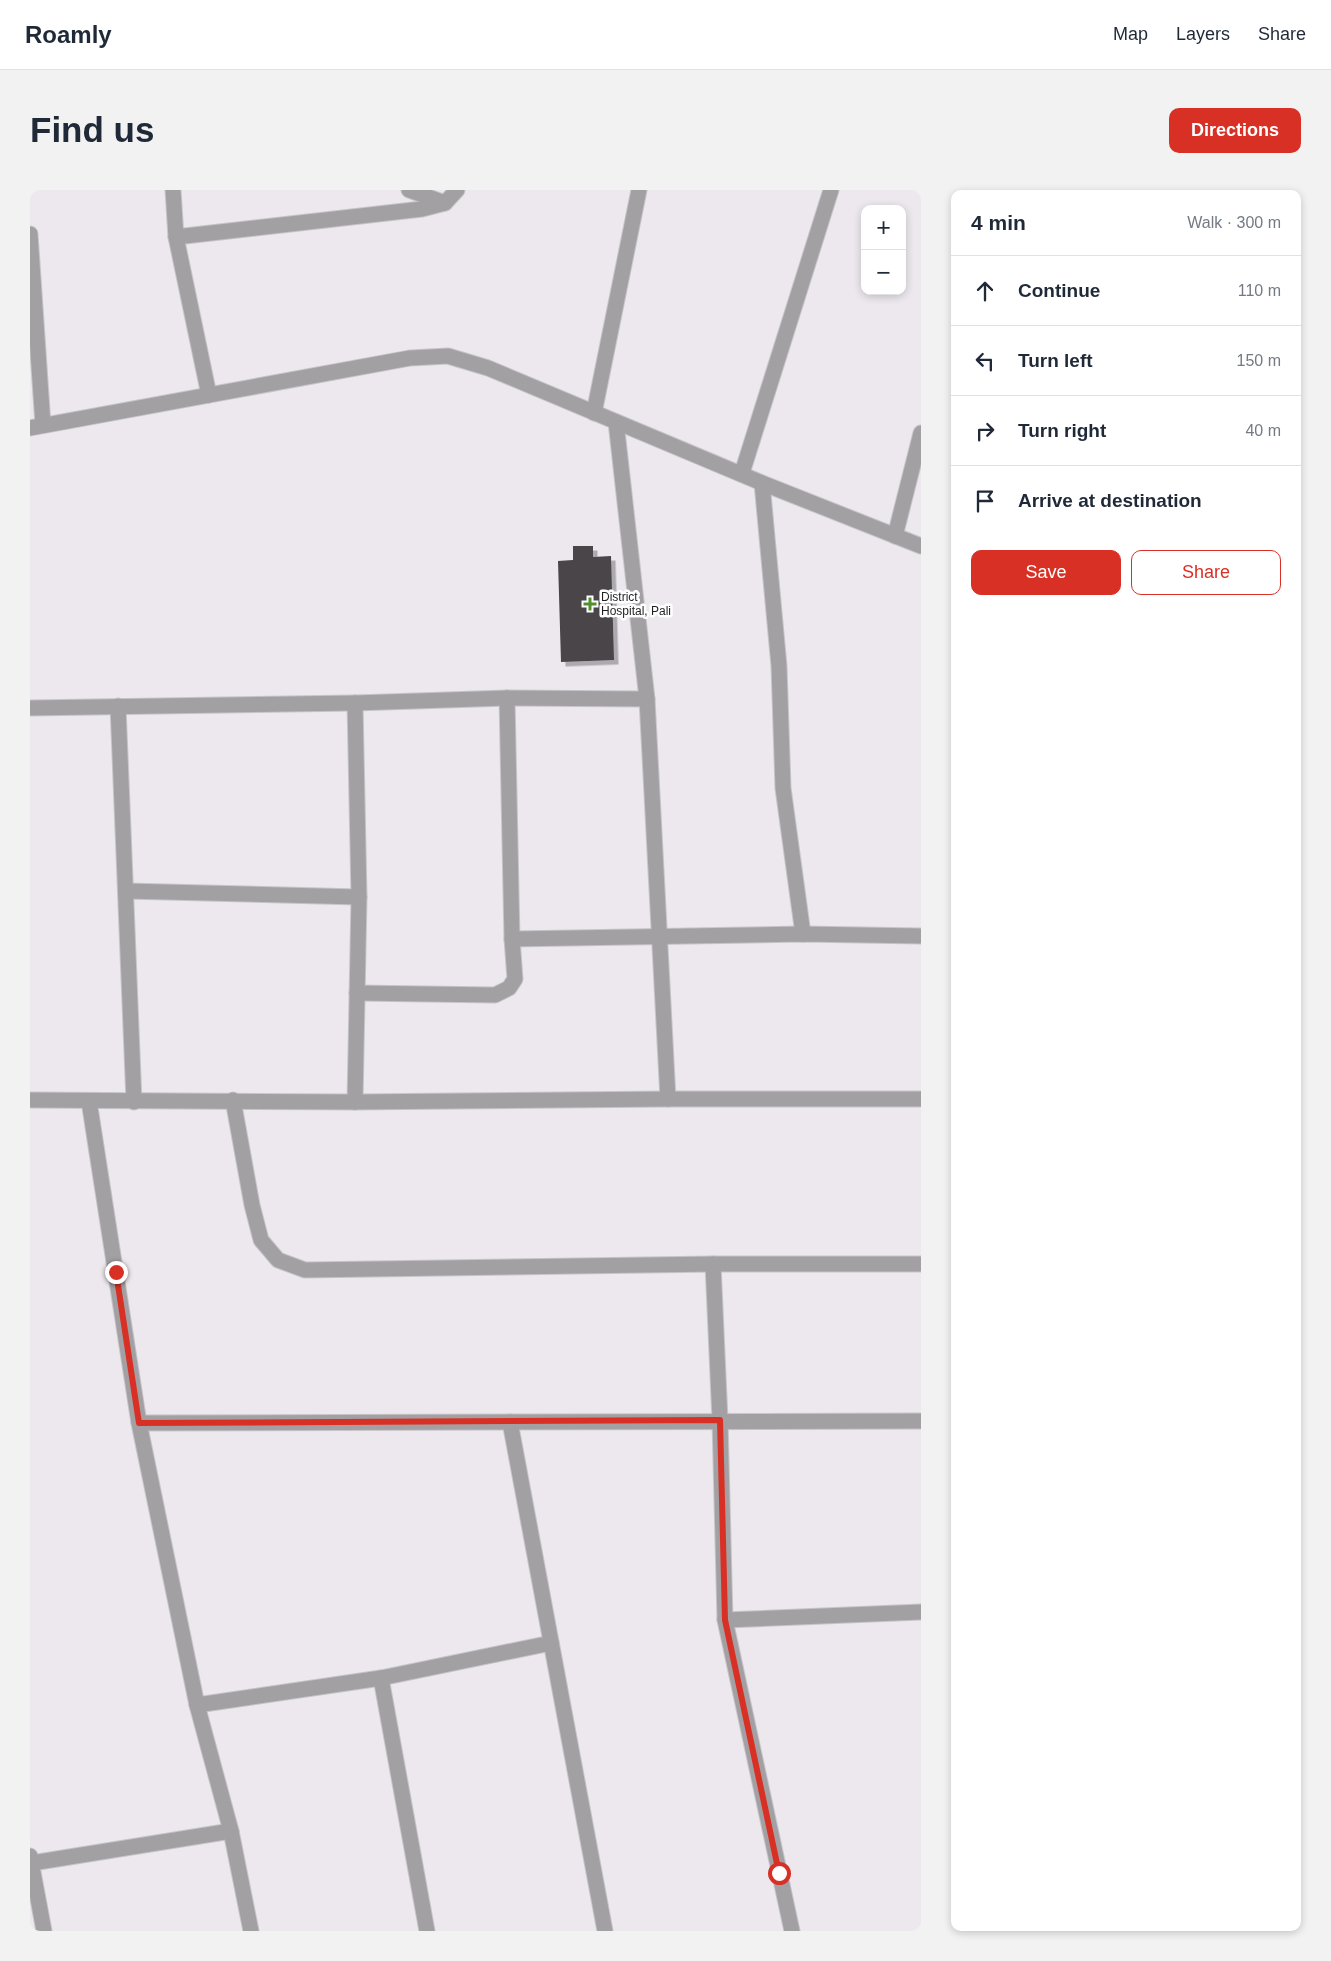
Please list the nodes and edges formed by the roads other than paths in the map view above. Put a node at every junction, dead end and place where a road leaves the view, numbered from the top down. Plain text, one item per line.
1 (172, 190) edge
2 (409, 190) edge
3 (457, 190) edge
4 (639, 190) edge
5 (831, 190) edge
6 (445, 203) junction
7 (30, 234) edge
8 (176, 237) junction
9 (209, 395) junction
10 (594, 413) junction
11 (616, 422) junction
12 (37, 426) edge
13 (921, 433) edge
14 (742, 473) junction
15 (762, 483) junction
16 (895, 536) junction
17 (921, 546) edge
18 (506, 698) junction
19 (647, 699) junction
20 (355, 703) junction
21 (118, 706) junction
22 (30, 708) edge
23 (126, 891) junction
24 (359, 897) junction
25 (803, 934) junction
26 (659, 936) junction
27 (921, 936) edge
28 (512, 939) junction
29 (357, 993) junction
30 (668, 1099) junction
31 (921, 1099) edge
32 (30, 1100) edge
33 (234, 1100) junction
34 (90, 1101) junction
35 (134, 1102) junction
36 (355, 1102) junction
37 (713, 1264) junction
38 (921, 1264) edge
39 (720, 1420) junction
40 (921, 1420) edge
41 (510, 1422) junction
42 (139, 1423) junction
43 (921, 1612) edge
44 (725, 1620) junction
45 (551, 1642) junction
46 (381, 1678) junction
47 (197, 1704) junction
48 (232, 1831) junction
49 (31, 1859) edge
50 (44, 1931) edge
51 (251, 1931) edge
52 (427, 1931) edge
53 (605, 1931) edge
54 (792, 1931) edge

1 - 8 street
2 - 6 street
3 - 6 street
4 - 10 street
5 - 14 street
6 - 8 street
7 - 12 street
8 - 9 street
9 - 10 street
9 - 12 street
10 - 11 street
11 - 14 street
11 - 19 street
13 - 16 street
14 - 15 street
15 - 16 street
15 - 25 street
16 - 17 street
18 - 19 street
18 - 20 street
18 - 28 street
19 - 26 street
20 - 21 street
20 - 24 street
21 - 22 street
21 - 23 street
23 - 24 street
23 - 35 street
24 - 29 street
25 - 26 street
25 - 27 street
26 - 28 street
26 - 30 street
28 - 29 street
29 - 36 street
30 - 31 street
30 - 36 street
32 - 34 street
33 - 35 street
33 - 36 street
33 - 37 street
34 - 35 street
34 - 42 street
37 - 38 street
37 - 39 street
39 - 40 street
39 - 41 street
39 - 44 street
41 - 42 street
41 - 45 street
42 - 47 street
43 - 44 street
44 - 54 street
45 - 46 street
45 - 53 street
46 - 47 street
46 - 52 street
47 - 48 street
48 - 49 street
48 - 51 street
49 - 50 street

